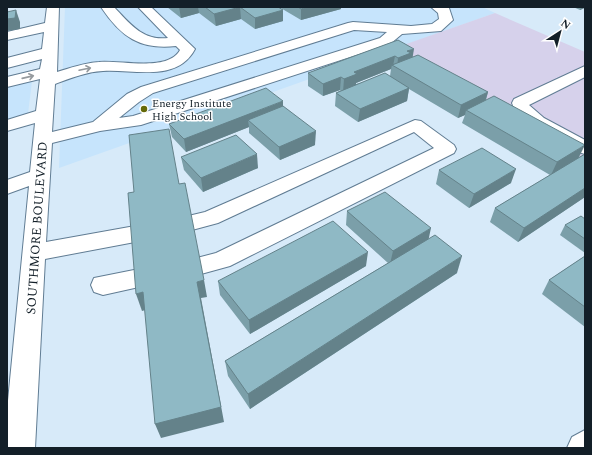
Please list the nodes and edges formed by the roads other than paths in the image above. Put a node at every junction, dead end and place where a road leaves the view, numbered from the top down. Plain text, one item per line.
1 (107, 7) edge
2 (144, 7) edge
3 (437, 7) edge
4 (399, 29) junction
5 (7, 36) edge
6 (178, 41) junction
7 (50, 45) edge
8 (7, 46) edge
9 (7, 64) edge
10 (585, 71) edge
11 (7, 82) edge
12 (45, 114) junction
13 (7, 126) edge
14 (99, 126) junction
15 (44, 139) junction
16 (585, 148) edge
17 (41, 175) junction
18 (7, 187) edge
19 (192, 222) edge
20 (135, 234) edge
21 (35, 252) junction
22 (201, 265) edge
23 (135, 279) edge
24 (103, 285) dead end
25 (585, 446) edge
26 (19, 448) edge
27 (583, 448) edge

1 - 6 street
2 - 6 street
3 - 4 street
4 - 14 street
4 - 14 street
5 - 7 street
7 -> 6 street
7 - 8 street
7 - 9 street
11 -> 7 street
7 - 12 street, SOUTHMORE BOULEVARD
10 - 16 street
12 - 13 street
12 - 15 street, SOUTHMORE BOULEVARD
14 - 15 street
15 - 17 street, SOUTHMORE BOULEVARD
17 - 18 street
17 - 21 street, SOUTHMORE BOULEVARD
19 - 22 street
20 - 21 street
21 - 26 street, SOUTHMORE BOULEVARD
23 - 24 street
25 - 27 street

